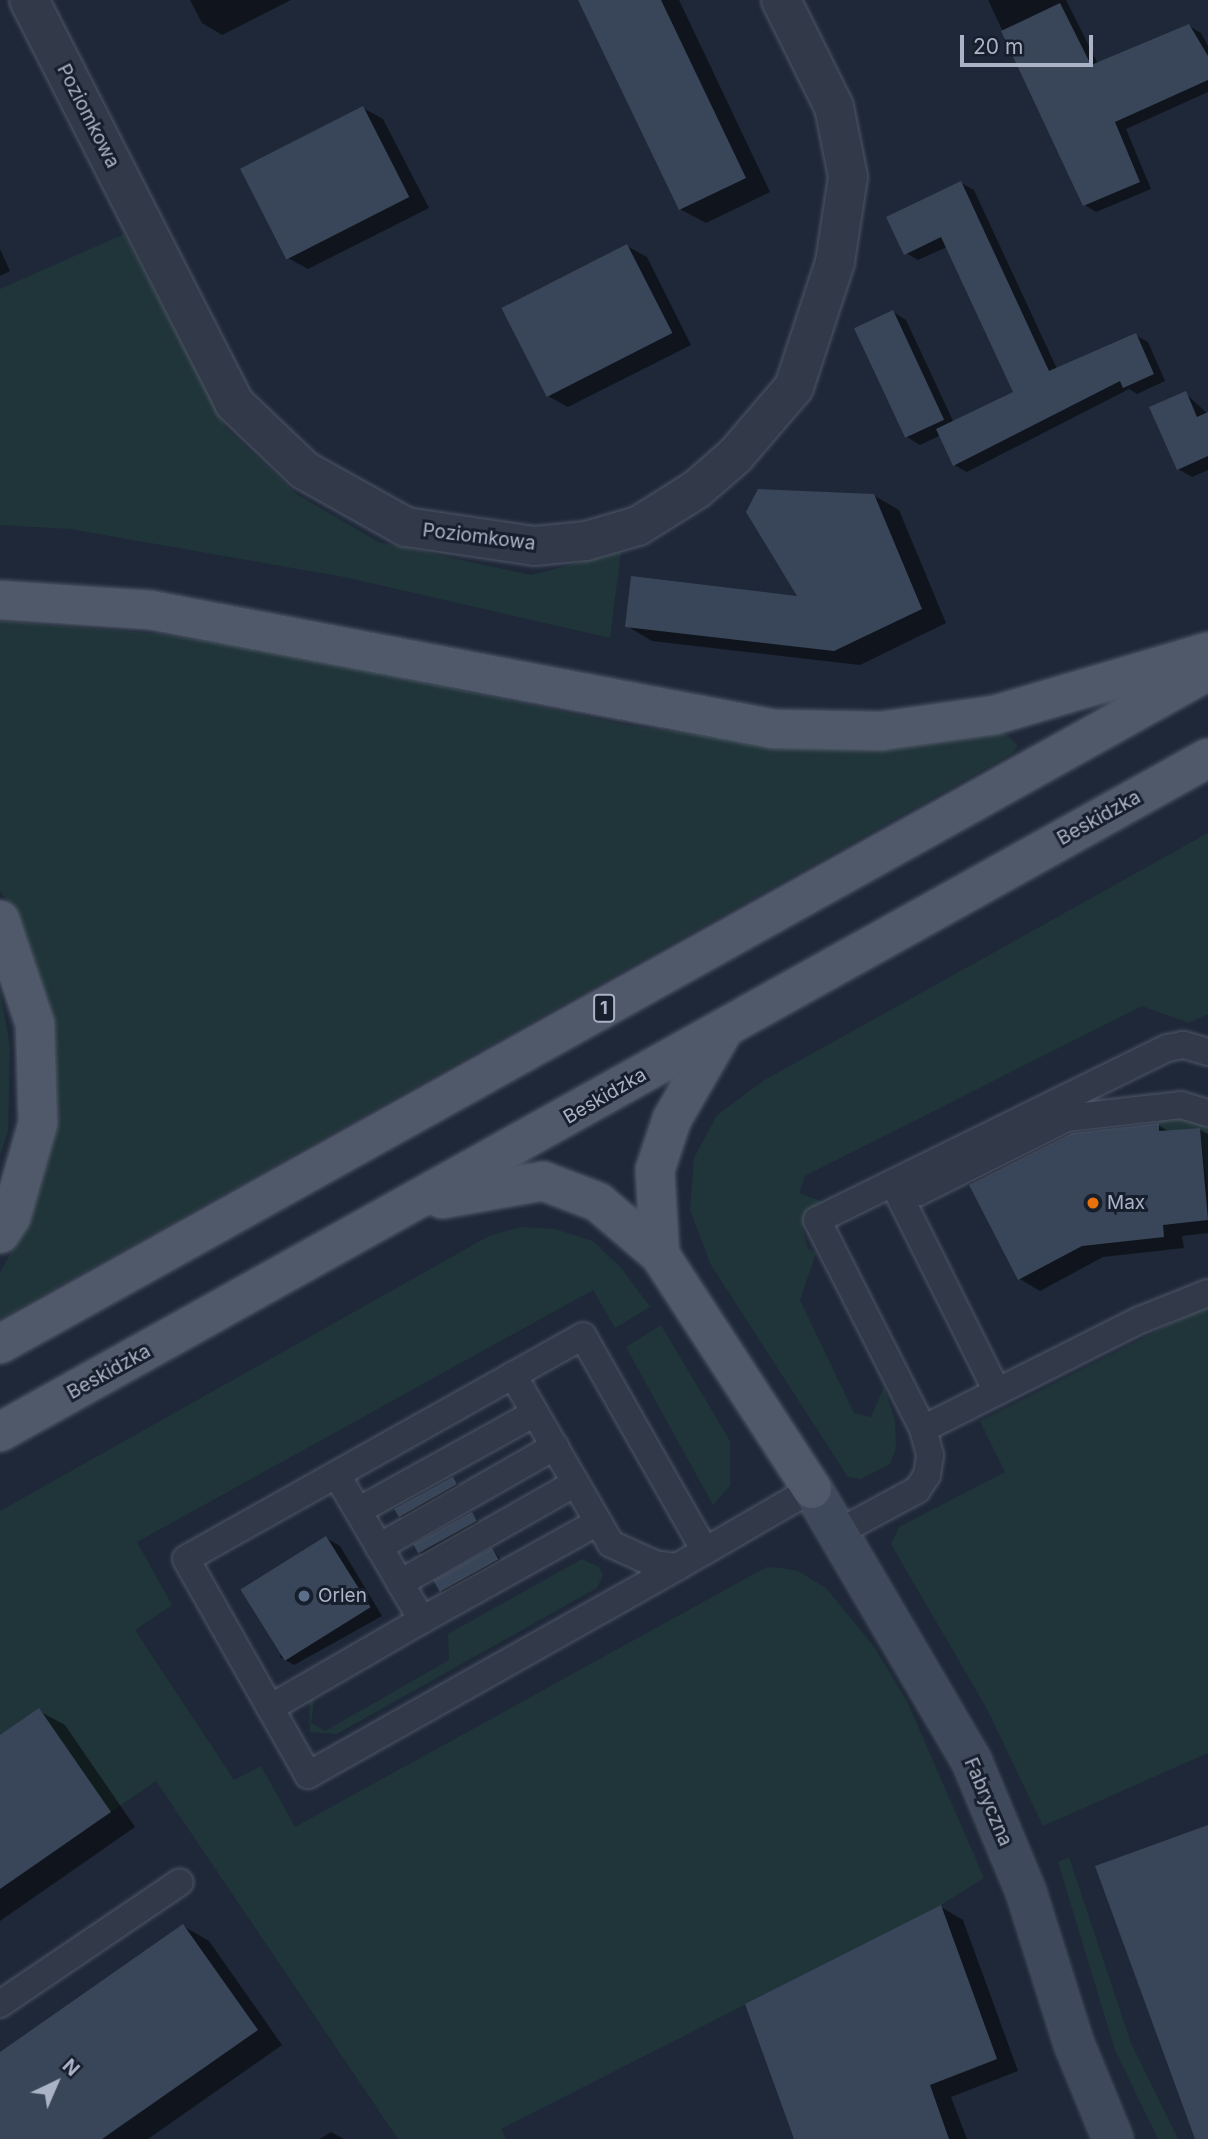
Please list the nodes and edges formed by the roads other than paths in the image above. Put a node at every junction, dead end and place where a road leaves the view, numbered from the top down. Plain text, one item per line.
1 (29, 0) edge
2 (782, 0) edge
3 (0, 600) edge
4 (1208, 652) edge
5 (1208, 671) edge
6 (1208, 758) edge
7 (0, 920) edge
8 (725, 1028) junction
9 (1208, 1052) edge
10 (1208, 1114) edge
11 (1052, 1115) junction
12 (893, 1182) junction
13 (412, 1204) junction
14 (0, 1234) edge
15 (660, 1255) junction
16 (1208, 1274) edge
17 (1208, 1293) edge
18 (1140, 1320) junction
19 (0, 1344) edge
20 (513, 1375) junction
21 (997, 1392) junction
22 (535, 1413) junction
23 (923, 1429) junction
24 (0, 1432) edge
25 (555, 1446) junction
26 (337, 1475) junction
27 (575, 1483) junction
28 (812, 1489) junction
29 (358, 1511) junction
30 (598, 1522) junction
31 (839, 1532) junction
32 (379, 1547) junction
33 (705, 1551) junction
34 (677, 1567) junction
35 (400, 1583) junction
36 (422, 1620) junction
37 (270, 1708) junction
38 (180, 1882) dead end
39 (0, 2004) edge
40 (1113, 2139) edge

1 - 2 street, Poziomkowa
3 - 4 main road
5 - 19 main road, 1
6 - 8 main road, Beskidzka
7 - 14 main road
8 - 13 main road, Beskidzka
8 - 15 main road
9 - 11 lane
10 - 11 lane
11 - 12 lane
12 - 21 lane
12 - 23 lane
13 - 15 main road
13 - 24 main road, Beskidzka
15 - 28 main road
16 - 18 lane
17 - 18 lane
18 - 21 lane
20 - 22 lane
20 - 26 lane
20 - 33 lane
21 - 23 lane
22 - 25 lane
22 - 29 lane
23 - 31 lane
25 - 27 lane
25 - 32 lane
26 - 29 lane
26 - 37 lane
27 - 30 lane
27 - 35 lane
28 - 31 main road, Fabryczna
28 - 33 lane
29 - 32 lane
30 - 34 lane
30 - 36 lane
31 - 40 main road, Fabryczna
32 - 35 lane
33 - 34 lane
34 - 37 lane
35 - 36 lane
36 - 37 lane
38 - 39 lane

